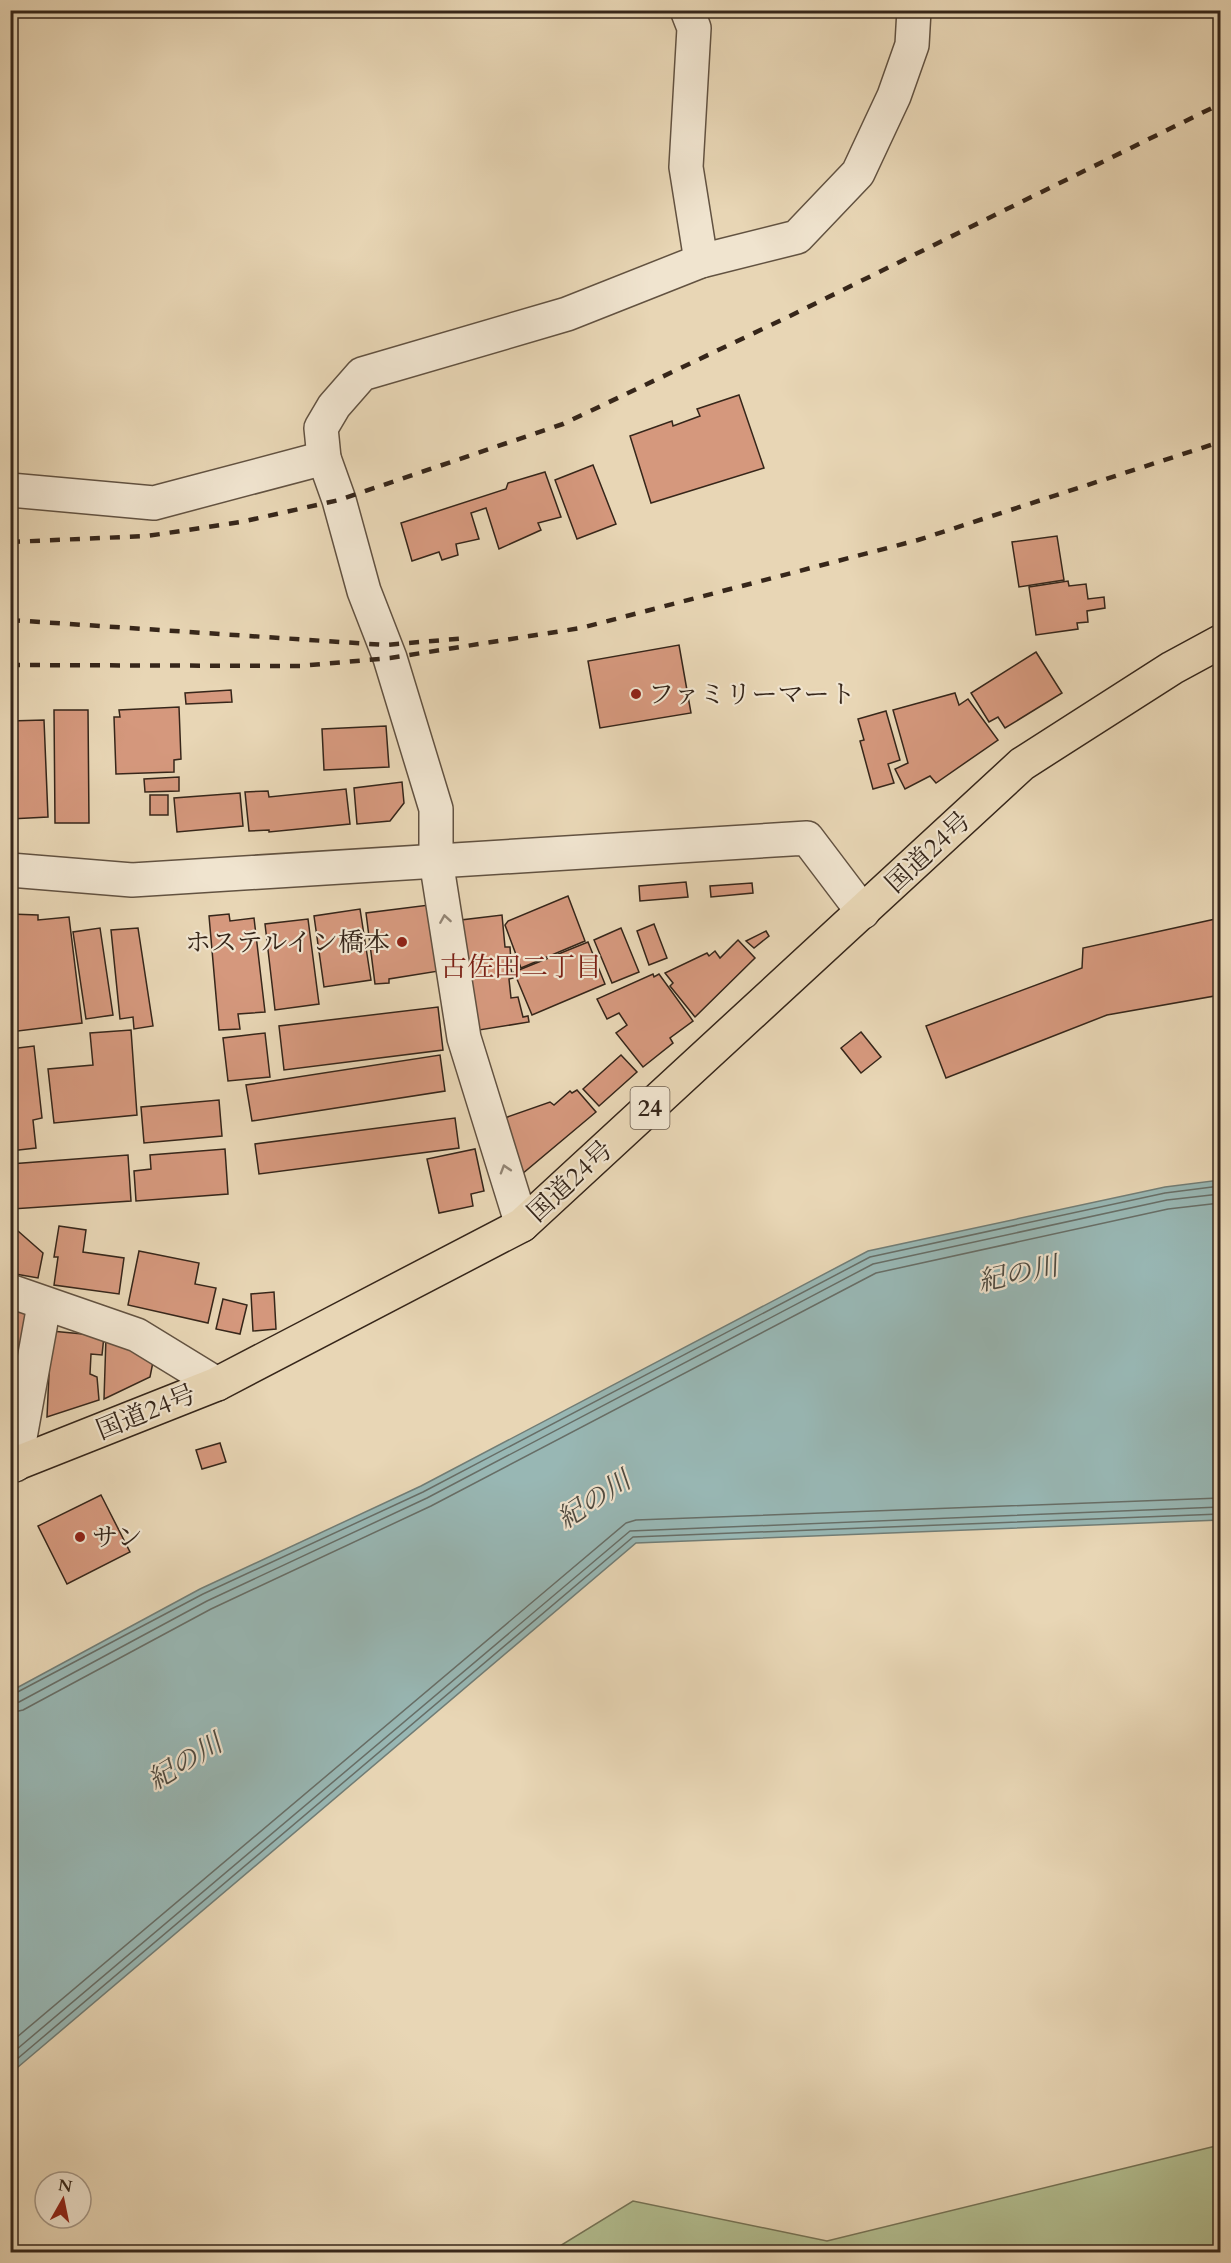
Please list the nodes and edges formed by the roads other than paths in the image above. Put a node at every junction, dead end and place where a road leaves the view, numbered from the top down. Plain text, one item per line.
1 (687, 10) edge
2 (914, 10) edge
3 (701, 261) junction
4 (324, 458) junction
5 (10, 490) edge
6 (1221, 642) edge
7 (436, 860) junction
8 (10, 870) edge
9 (864, 912) junction
10 (522, 1225) junction
11 (10, 1291) edge
12 (44, 1305) junction
13 (217, 1384) junction
14 (13, 1466) edge

1 - 3 street
2 - 3 street
3 - 4 street
4 - 5 street
4 - 7 street
6 - 9 highway, 国道24号 / 24
7 - 8 street
7 - 9 street
10 -> 7 street
9 - 10 highway, 国道24号 / 24
10 - 13 highway, 国道24号 / 24
11 - 12 street
12 - 13 street
12 - 14 street
13 - 14 highway, 国道24号 / 24

